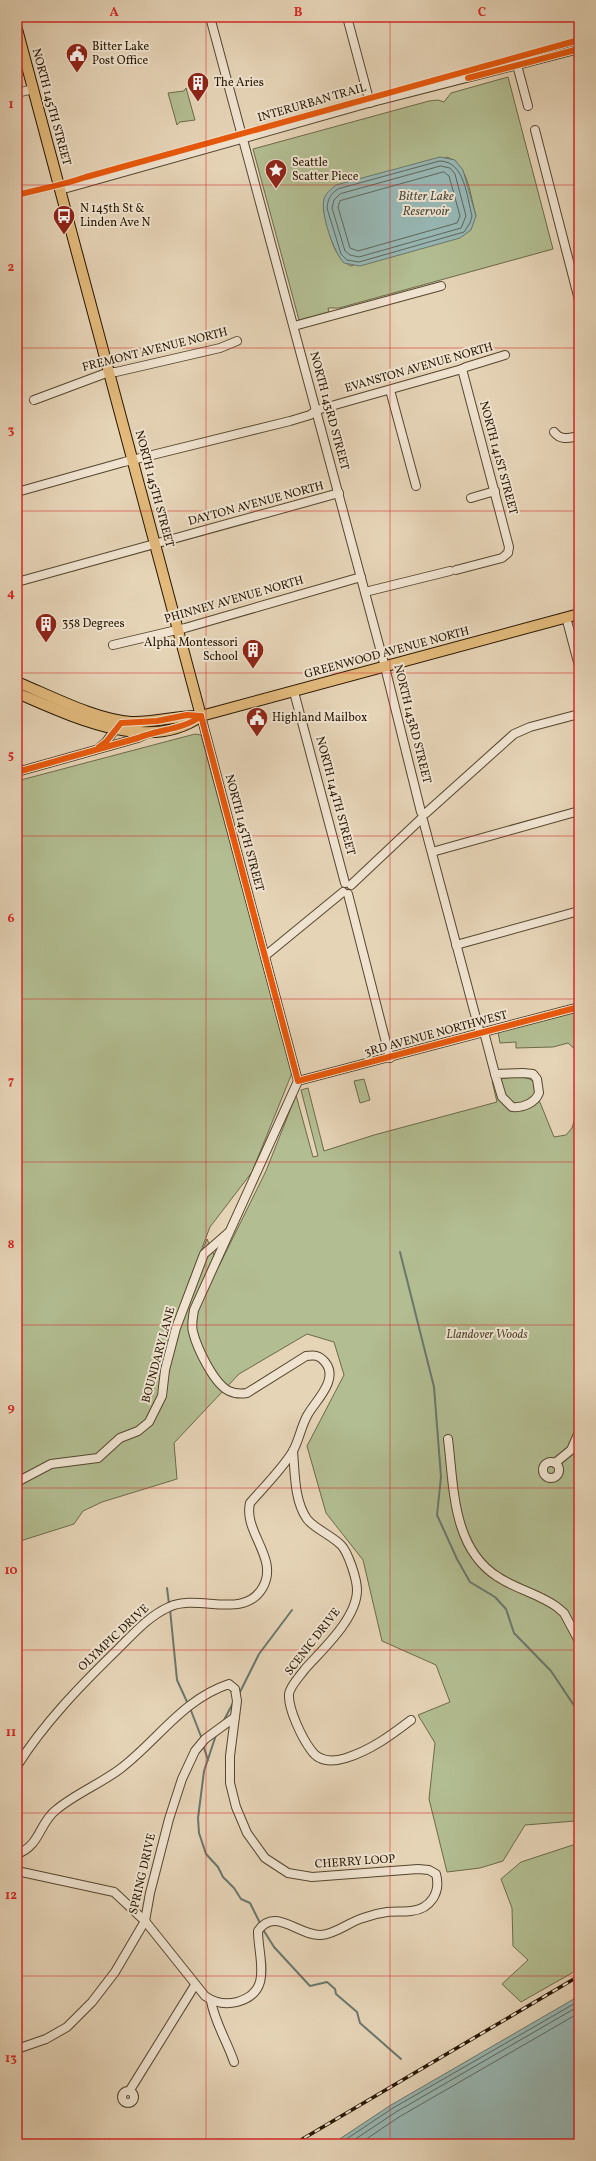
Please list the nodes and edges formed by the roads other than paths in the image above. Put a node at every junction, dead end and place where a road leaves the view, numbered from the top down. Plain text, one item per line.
1 (210, 17) edge
2 (347, 17) edge
3 (17, 29) edge
4 (579, 48) edge
5 (517, 65) junction
6 (33, 89) junction
7 (17, 93) edge
8 (370, 103) junction
9 (528, 106) dead end
10 (535, 130) dead end
11 (243, 138) junction
12 (60, 190) junction
13 (441, 286) dead end
14 (579, 300) edge
15 (294, 326) junction
16 (237, 341) dead end
17 (505, 355) dead end
18 (462, 369) junction
19 (109, 372) junction
20 (390, 390) junction
21 (34, 400) dead end
22 (316, 410) junction
23 (554, 432) dead end
24 (579, 436) edge
25 (133, 461) junction
26 (416, 486) dead end
27 (17, 492) edge
28 (495, 492) junction
29 (339, 493) junction
30 (471, 498) dead end
31 (155, 544) junction
32 (361, 577) junction
33 (17, 582) edge
34 (365, 592) junction
35 (579, 614) edge
36 (566, 617) junction
37 (178, 630) junction
38 (113, 646) dead end
39 (579, 666) edge
40 (385, 667) junction
41 (17, 682) edge
42 (294, 692) junction
43 (17, 693) edge
44 (579, 714) edge
45 (201, 716) junction
46 (130, 722) junction
47 (115, 729) junction
48 (153, 731) junction
49 (94, 751) junction
50 (18, 769) edge
51 (579, 811) edge
52 (423, 816) junction
53 (432, 852) junction
54 (348, 884) junction
55 (345, 893) junction
56 (579, 910) edge
57 (456, 945) junction
58 (265, 956) junction
59 (579, 1007) edge
60 (482, 1033) junction
61 (390, 1058) junction
62 (495, 1074) junction
63 (298, 1081) junction
64 (231, 1232) junction
65 (222, 1249) joint
66 (579, 1432) edge
67 (448, 1439) dead end
68 (293, 1451) junction
69 (555, 1463) dead end
70 (17, 1482) edge
71 (579, 1641) edge
72 (235, 1717) junction
73 (411, 1720) dead end
74 (17, 1766) edge
75 (17, 1854) edge
76 (17, 1871) edge
77 (145, 1921) junction
78 (195, 1985) junction
79 (211, 2001) junction
80 (17, 2049) edge
81 (234, 2062) dead end
82 (130, 2090) dead end

1 - 11 street, NORTH 143RD STREET
2 - 8 street
3 - 6 main road, NORTH 145TH STREET
4 - 5 street
5 - 8 street
5 - 9 street
6 - 7 street
6 - 12 main road, NORTH 145TH STREET
8 - 11 street
10 - 14 street
11 - 12 street
11 - 15 street, NORTH 143RD STREET
12 - 19 main road, NORTH 145TH STREET
13 - 15 street
15 - 22 street, NORTH 143RD STREET
16 - 19 street, FREMONT AVENUE NORTH
17 - 18 street, EVANSTON AVENUE NORTH
18 - 20 street, EVANSTON AVENUE NORTH
18 - 28 street, NORTH 141ST STREET
19 - 21 street, FREMONT AVENUE NORTH
19 - 25 main road, NORTH 145TH STREET
20 - 22 street, EVANSTON AVENUE NORTH
20 - 26 street
22 - 25 street, EVANSTON AVENUE NORTH
22 - 29 street, NORTH 143RD STREET
23 - 24 street
25 - 27 street, EVANSTON AVENUE NORTH
25 - 31 main road, NORTH 145TH STREET
28 - 30 street
28 - 34 street, NORTH 141ST STREET
29 - 31 street, DAYTON AVENUE NORTH
29 - 32 street, NORTH 143RD STREET
31 - 33 street, DAYTON AVENUE NORTH
31 - 37 main road, NORTH 145TH STREET
32 - 34 street, NORTH 143RD STREET
32 - 37 street, PHINNEY AVENUE NORTH
34 - 40 street, NORTH 143RD STREET
35 - 36 main road, GREENWOOD AVENUE NORTH
36 - 39 street
36 - 40 main road, GREENWOOD AVENUE NORTH
37 - 38 street, PHINNEY AVENUE NORTH
37 - 45 main road, NORTH 145TH STREET
40 - 42 main road, GREENWOOD AVENUE NORTH
40 - 52 street, NORTH 143RD STREET
41 - 46 main road
42 - 45 main road, GREENWOOD AVENUE NORTH
42 - 54 street, NORTH 144TH STREET
43 - 47 main road
44 - 52 street
45 - 46 main road, GREENWOOD AVENUE NORTH
45 - 48 main road, GREENWOOD AVENUE NORTH
45 - 58 street, NORTH 145TH STREET
46 - 47 street, GREENWOOD AVENUE NORTH
47 - 48 main road
47 - 49 street, GREENWOOD AVENUE NORTH
48 - 49 street, GREENWOOD AVENUE NORTH
49 - 50 street, GREENWOOD AVENUE NORTH
51 - 53 street
52 - 53 street, NORTH 143RD STREET
52 - 54 street
53 - 57 street, NORTH 143RD STREET
54 - 55 street
55 - 58 street
55 - 61 street
56 - 57 street
57 - 60 street, NORTH 143RD STREET
58 - 63 street, NORTH 145TH STREET
59 - 60 street, 3RD AVENUE NORTHWEST
60 - 61 street, 3RD AVENUE NORTHWEST
60 - 62 street, NORTH 143RD STREET
61 - 63 street, 3RD AVENUE NORTHWEST
62 - 62 street, NORTH 143RD STREET
63 - 64 street, BOUNDARY LANE
64 - 65 street, BOUNDARY LANE
64 - 70 street, BOUNDARY LANE
65 - 68 street, OLYMPIC DRIVE
66 - 69 street
67 - 71 street
68 - 73 street, SCENIC DRIVE
68 - 74 street, OLYMPIC DRIVE
72 - 75 street, CHERRY LOOP
72 - 77 street, SPRING DRIVE
72 - 79 street, CHERRY LOOP
76 - 77 street
77 - 78 street
77 - 80 street, SPRING DRIVE
78 - 79 street
78 - 82 street
79 - 81 street

